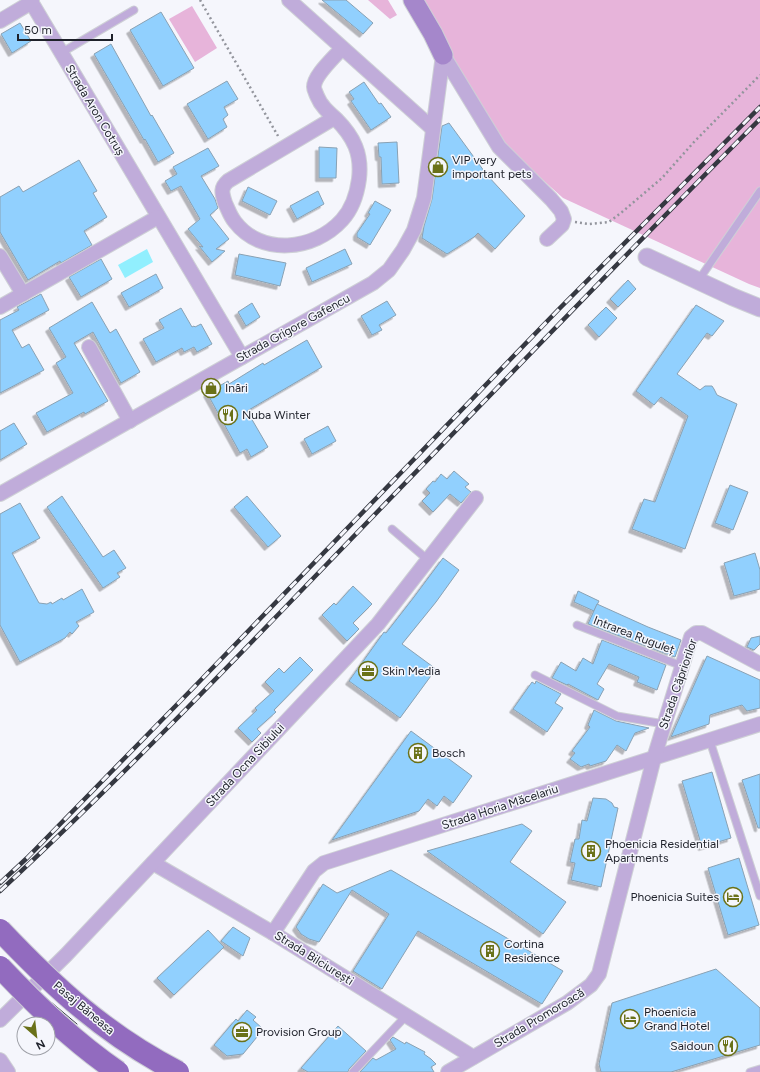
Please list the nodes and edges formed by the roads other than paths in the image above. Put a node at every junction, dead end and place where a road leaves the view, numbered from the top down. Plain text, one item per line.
1 (289, 0) edge
2 (413, 0) edge
3 (31, 1) edge
4 (134, 10) dead end
5 (0, 21) edge
6 (342, 48) junction
7 (61, 52) junction
8 (443, 55) junction
9 (334, 118) junction
10 (433, 129) junction
11 (760, 192) edge
12 (158, 217) junction
13 (547, 239) dead end
14 (0, 256) edge
15 (647, 257) dead end
16 (698, 281) junction
17 (22, 294) junction
18 (0, 306) edge
19 (760, 308) edge
20 (89, 347) dead end
21 (242, 357) junction
22 (130, 421) junction
23 (0, 494) edge
24 (476, 498) dead end
25 (392, 529) dead end
26 (428, 560) junction
27 (577, 625) dead end
28 (760, 664) edge
29 (682, 666) junction
30 (535, 675) dead end
31 (664, 724) junction
32 (760, 724) edge
33 (710, 741) junction
34 (654, 758) junction
35 (152, 863) junction
36 (760, 896) edge
37 (0, 930) edge
38 (273, 933) junction
39 (0, 967) edge
40 (406, 1016) junction
41 (0, 1020) edge
42 (473, 1057) junction
43 (0, 1060) edge
44 (760, 1069) edge
45 (8, 1072) edge
46 (118, 1072) edge
47 (178, 1072) edge
48 (353, 1072) edge
49 (448, 1072) edge
50 (750, 1072) edge

1 - 6 street
2 - 8 main road
3 - 5 street, Strada Aron Cotruș
3 - 7 street, Strada Aron Cotruș
4 - 7 lane
6 - 9 street
6 - 10 street
7 - 12 street, Strada Aron Cotruș
8 - 10 street, Strada Grigore Gafencu
8 - 13 street
9 - 9 street
10 - 21 street, Strada Grigore Gafencu
11 - 16 lane
12 - 17 street
12 - 21 street, Strada Aron Cotruș
14 - 17 street
15 - 16 street
16 - 19 street
17 - 18 street
20 - 22 street
21 - 22 street, Strada Grigore Gafencu
22 - 23 street, Strada Grigore Gafencu
24 - 26 street, Strada Ocna Sibiului
25 - 26 lane
26 - 35 street, Strada Ocna Sibiului
27 - 29 lane, Intrarea Ruguleț
28 - 29 street, Strada Căpriorilor
29 - 31 street, Strada Căpriorilor
30 - 31 lane
31 - 34 street, Strada Căpriorilor
32 - 33 street, Strada Horia Măcelariu
33 - 34 street, Strada Horia Măcelariu
33 - 36 lane
34 - 38 street, Strada Horia Măcelariu
34 - 42 street, Strada Promoroacă
35 - 38 street, Strada Bilciurești
35 - 41 street, Strada Ocna Sibiului
37 - 47 main road, Pasaj Băneasa, bridge
38 - 40 street, Strada Bilciurești
39 - 46 main road, bridge
40 - 42 street, Strada Bilciurești
40 - 48 lane
42 - 49 street, Strada Promoroacă
43 - 45 street
44 - 50 lane

